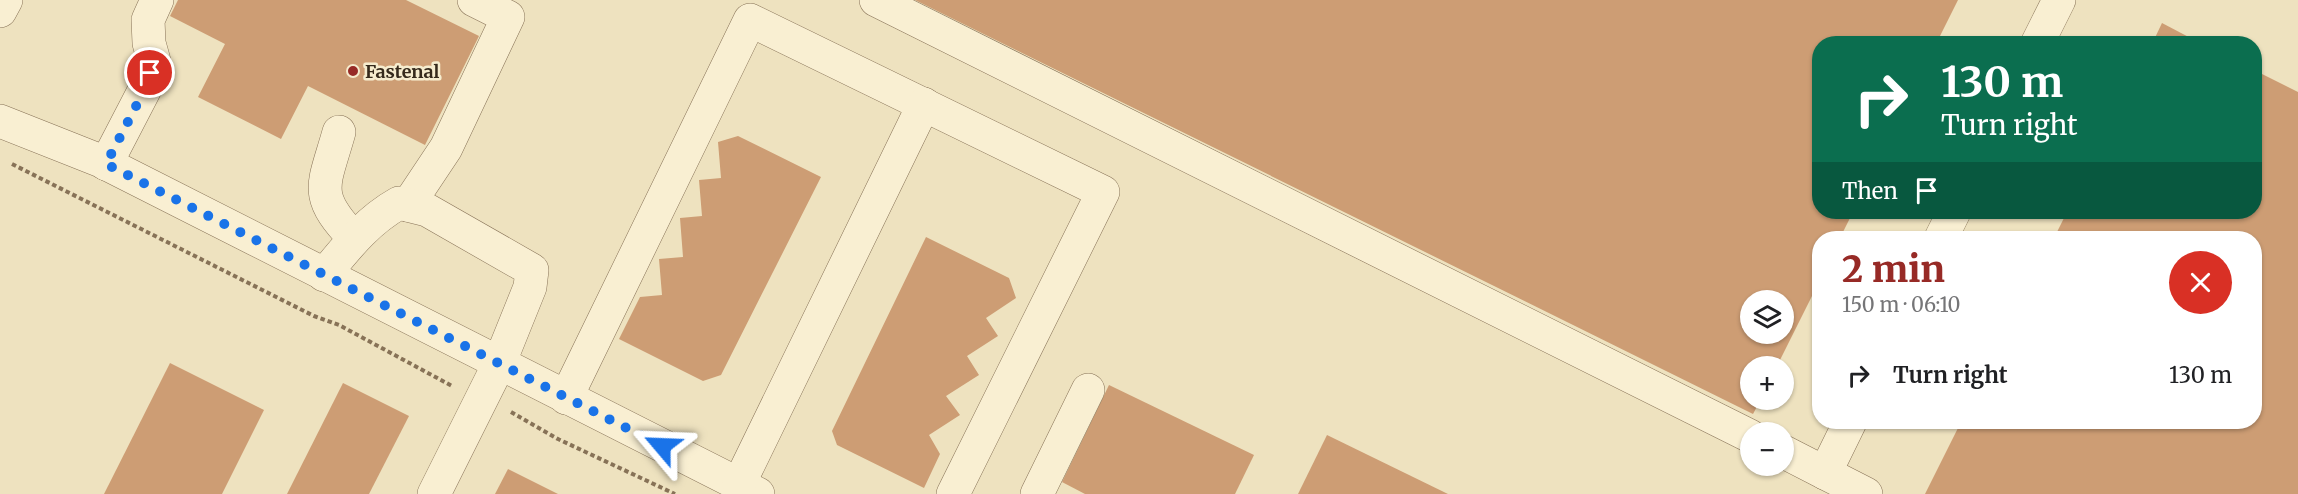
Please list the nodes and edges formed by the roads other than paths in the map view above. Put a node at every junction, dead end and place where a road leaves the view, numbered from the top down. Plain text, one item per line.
1 (6, 0) edge
2 (157, 0) edge
3 (474, 0) edge
4 (876, 0) edge
5 (2059, 0) edge
6 (0, 11) edge
7 (2041, 36) edge
8 (924, 104) junction
9 (0, 121) edge
10 (339, 132) dead end
11 (106, 164) junction
12 (418, 207) junction
13 (354, 238) junction
14 (324, 275) junction
15 (499, 364) junction
16 (1088, 390) dead end
17 (566, 398) junction
18 (1847, 429) edge
19 (1740, 431) edge
20 (1794, 457) edge
21 (1825, 473) junction
22 (749, 489) edge
23 (434, 494) edge
24 (953, 494) edge
25 (1037, 494) edge
26 (1866, 494) edge

1 - 6 street
2 - 11 street
3 - 12 street
4 - 19 street
5 - 7 street
8 - 17 street
8 - 22 street
8 - 24 street
9 - 11 street
10 - 13 street
11 - 14 street
12 - 13 street
12 - 15 street
13 - 14 street
14 - 15 street
15 - 17 street
15 - 23 street
16 - 25 street
17 - 22 street
18 - 21 street
20 - 21 street
21 - 26 street

